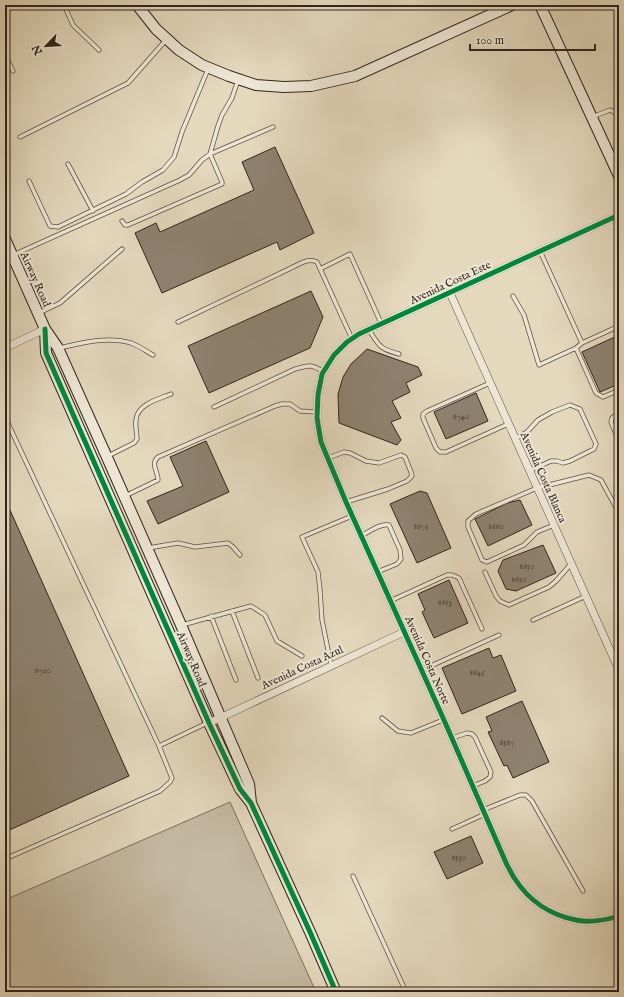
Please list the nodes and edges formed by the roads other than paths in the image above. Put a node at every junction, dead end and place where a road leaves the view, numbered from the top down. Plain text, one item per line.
1 (64, 5) edge
2 (137, 5) edge
3 (512, 5) edge
4 (540, 5) edge
5 (166, 39) junction
6 (99, 50) dead end
7 (5, 55) edge
8 (209, 68) junction
9 (13, 71) dead end
10 (238, 79) junction
11 (592, 117) junction
12 (619, 119) edge
13 (273, 126) dead end
14 (20, 137) dead end
15 (210, 154) junction
16 (68, 164) dead end
17 (619, 176) edge
18 (29, 181) dead end
19 (93, 210) junction
20 (619, 215) edge
21 (122, 221) dead end
22 (5, 239) edge
23 (122, 249) dead end
24 (540, 252) junction
25 (12, 256) junction
26 (320, 269) junction
27 (450, 293) junction
28 (513, 296) dead end
29 (38, 314) junction
30 (178, 322) dead end
31 (382, 324) junction
32 (619, 326) edge
33 (45, 330) junction
34 (369, 330) junction
35 (352, 339) junction
36 (582, 342) junction
37 (5, 348) edge
38 (58, 348) junction
39 (576, 348) junction
40 (399, 354) dead end
41 (153, 355) dead end
42 (324, 372) junction
43 (490, 383) junction
44 (619, 390) edge
45 (172, 394) dead end
46 (318, 396) joint
47 (214, 407) dead end
48 (317, 412) junction
49 (619, 412) edge
50 (5, 417) edge
51 (508, 424) junction
52 (515, 439) junction
53 (619, 441) edge
54 (107, 456) junction
55 (328, 458) junction
56 (529, 471) junction
57 (537, 488) junction
58 (124, 496) junction
59 (346, 502) junction
60 (619, 513) edge
61 (352, 516) junction
62 (554, 525) junction
63 (361, 536) junction
64 (147, 548) junction
65 (240, 554) dead end
66 (571, 564) junction
67 (378, 572) junction
68 (485, 572) dead end
69 (586, 596) junction
70 (390, 601) junction
71 (232, 611) junction
72 (211, 616) junction
73 (533, 620) dead end
74 (181, 625) junction
75 (482, 629) dead end
76 (404, 632) junction
77 (499, 635) dead end
78 (302, 656) dead end
79 (331, 665) junction
80 (422, 670) junction
81 (619, 670) edge
82 (258, 678) dead end
83 (236, 680) dead end
84 (220, 717) junction
85 (382, 718) dead end
86 (444, 720) junction
87 (209, 722) junction
88 (452, 738) junction
89 (158, 746) junction
90 (473, 786) junction
91 (251, 803) junction
92 (484, 812) junction
93 (452, 829) dead end
94 (5, 859) edge
95 (353, 876) dead end
96 (583, 891) dead end
97 (619, 917) edge
98 (336, 992) edge
99 (406, 992) edge

1 - 6 lane
2 - 5 street
3 - 10 street
4 - 11 street
5 - 8 street
5 - 14 lane
7 - 9 lane
8 - 10 street
8 - 19 lane
10 - 15 lane
11 - 12 lane
11 - 17 street
13 - 15 lane
15 - 21 lane
15 - 25 lane
16 - 19 lane
18 - 19 lane
20 - 24 street, Avenida Costa Este
22 - 25 street, Airway Road
23 - 29 lane
24 - 27 street, Avenida Costa Este
24 - 36 lane
25 - 29 street, Airway Road
26 - 30 lane
26 - 31 lane
26 - 35 lane
27 - 31 street, Avenida Costa Este
27 - 43 street, Avenida Costa Blanca
28 - 39 lane
29 - 33 street, Airway Road
31 - 34 street, Avenida Costa Este
32 - 36 lane
33 - 37 street
33 - 38 street, Airway Road
33 - 87 street, Airway Road
34 - 35 street, Avenida Costa Este
34 - 40 lane
35 - 42 street, Avenida Costa Este
36 - 39 lane
38 - 41 lane
38 - 54 street, Airway Road
39 - 44 lane
42 - 46 street, Avenida Costa Este
42 - 47 lane
43 - 51 street, Avenida Costa Blanca
43 - 51 lane
45 - 54 lane
46 - 48 street, Avenida Costa Norte
48 - 55 street, Avenida Costa Norte
48 - 58 lane
49 - 53 lane
50 - 89 lane
51 - 52 street, Avenida Costa Blanca
52 - 56 street, Avenida Costa Blanca
52 - 56 lane
54 - 58 street, Airway Road
55 - 59 street, Avenida Costa Norte
55 - 59 lane
56 - 57 street, Avenida Costa Blanca
57 - 60 lane
57 - 62 street, Avenida Costa Blanca
57 - 62 lane
58 - 64 street, Airway Road
59 - 61 street, Avenida Costa Norte
61 - 63 street, Avenida Costa Norte
61 - 79 lane
62 - 66 street, Avenida Costa Blanca
63 - 67 street, Avenida Costa Norte
63 - 67 lane
64 - 65 lane
64 - 74 street, Airway Road
66 - 68 lane
66 - 69 street, Avenida Costa Blanca
67 - 70 street, Avenida Costa Norte
69 - 73 lane
69 - 81 street, Avenida Costa Blanca
70 - 75 lane
70 - 76 street, Avenida Costa Norte
71 - 72 lane
71 - 78 lane
71 - 82 lane
72 - 74 lane
72 - 83 lane
74 - 84 street, Airway Road
76 - 79 street, Avenida Costa Azul
76 - 80 street, Avenida Costa Norte
77 - 80 lane
79 - 84 street, Avenida Costa Azul
80 - 86 street, Avenida Costa Norte
84 - 87 street, Avenida Costa Azul
84 - 91 street, Airway Road
85 - 86 lane
86 - 88 street, Avenida Costa Norte
87 - 89 lane
87 - 91 street, Airway Road
88 - 90 street, Avenida Costa Norte
88 - 90 lane
89 - 94 lane
90 - 92 street, Avenida Costa Norte
91 - 98 street, Airway Road
92 - 93 lane
92 - 96 lane
92 - 97 street, Avenida Costa Norte
95 - 99 lane

